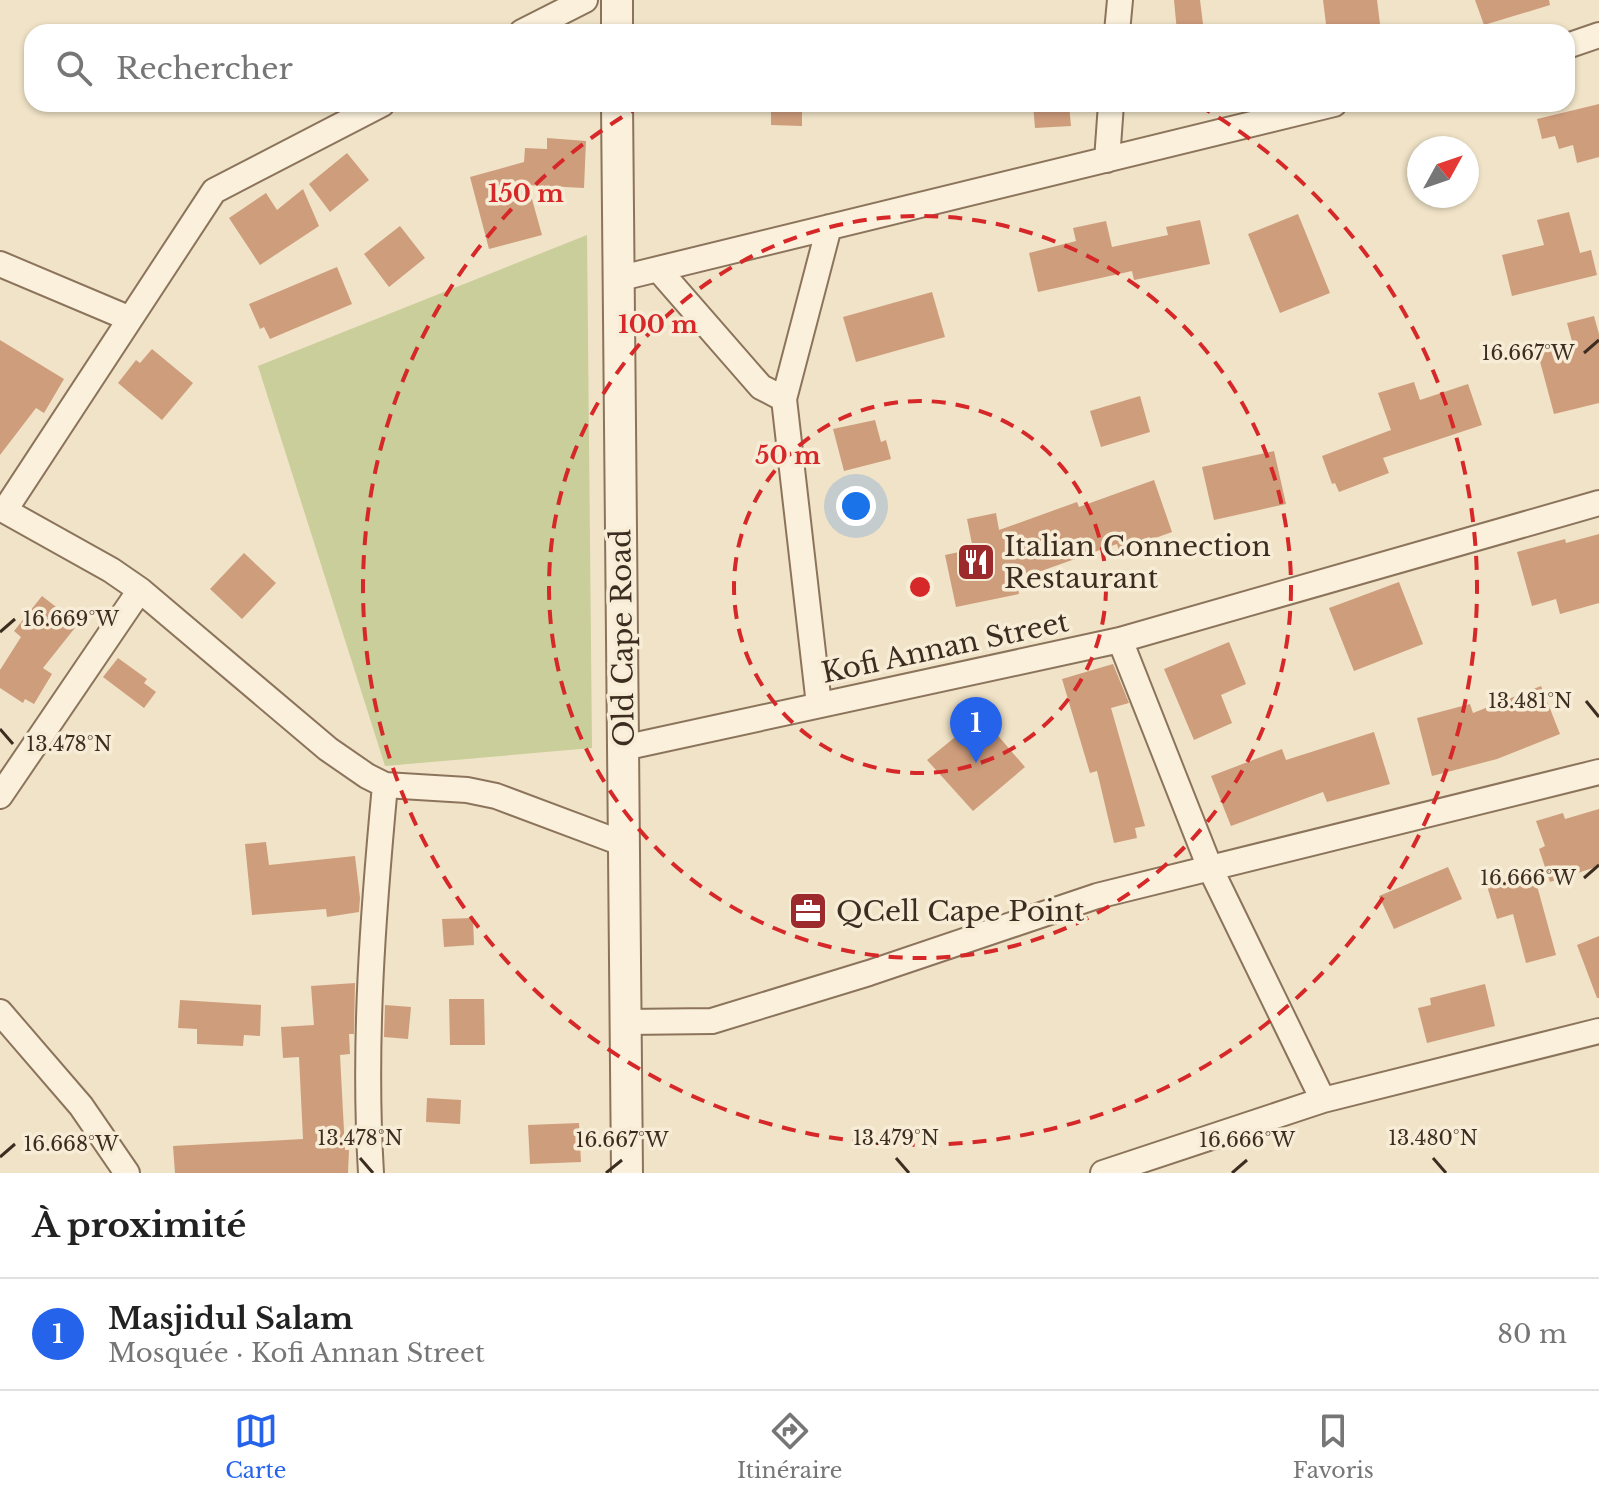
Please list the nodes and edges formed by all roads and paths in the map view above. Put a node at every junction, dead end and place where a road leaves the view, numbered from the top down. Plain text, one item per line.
1 (585, 0) edge
2 (617, 0) edge
3 (1120, 0) edge
4 (538, 24) edge
5 (617, 24) edge
6 (1118, 24) edge
7 (1599, 35) edge
8 (1575, 43) edge
9 (367, 112) edge
10 (617, 112) edge
11 (1110, 112) edge
12 (1302, 112) edge
13 (1107, 160) junction
14 (829, 227) junction
15 (0, 264) edge
16 (658, 269) junction
17 (617, 279) junction
18 (128, 318) junction
19 (784, 399) junction
20 (1599, 503) edge
21 (2, 509) edge
22 (140, 590) junction
23 (1120, 640) junction
24 (819, 705) junction
25 (623, 748) junction
26 (1599, 772) edge
27 (385, 785) junction
28 (0, 796) edge
29 (624, 844) junction
30 (1210, 868) junction
31 (0, 1012) edge
32 (626, 1022) junction
33 (1599, 1031) edge
34 (1323, 1100) junction
35 (1172, 1163) edge
36 (127, 1173) edge
37 (371, 1173) edge
38 (627, 1173) edge
39 (1103, 1173) edge

1 - 4 street
2 - 5 street
3 - 6 street
7 - 8 street
9 - 18 street
10 - 17 street, Old Cape Road
11 - 13 street
12 - 13 street
13 - 14 street
14 - 16 street
14 - 19 street
15 - 18 street
16 - 17 street
16 - 19 street
17 - 25 street, Old Cape Road
18 - 21 street
19 - 24 street
20 - 23 street, Kofi Annan Street
21 - 22 street
22 - 27 street
22 - 28 street
23 - 24 street, Kofi Annan Street
23 - 30 street
24 - 25 street, Kofi Annan Street
25 - 29 street, Old Cape Road
26 - 30 street
27 - 29 street
27 - 37 street
29 - 32 street, Old Cape Road
30 - 32 street
30 - 34 street
31 - 36 street
32 - 38 street, Old Cape Road
33 - 34 street
34 - 35 street
35 - 39 street

